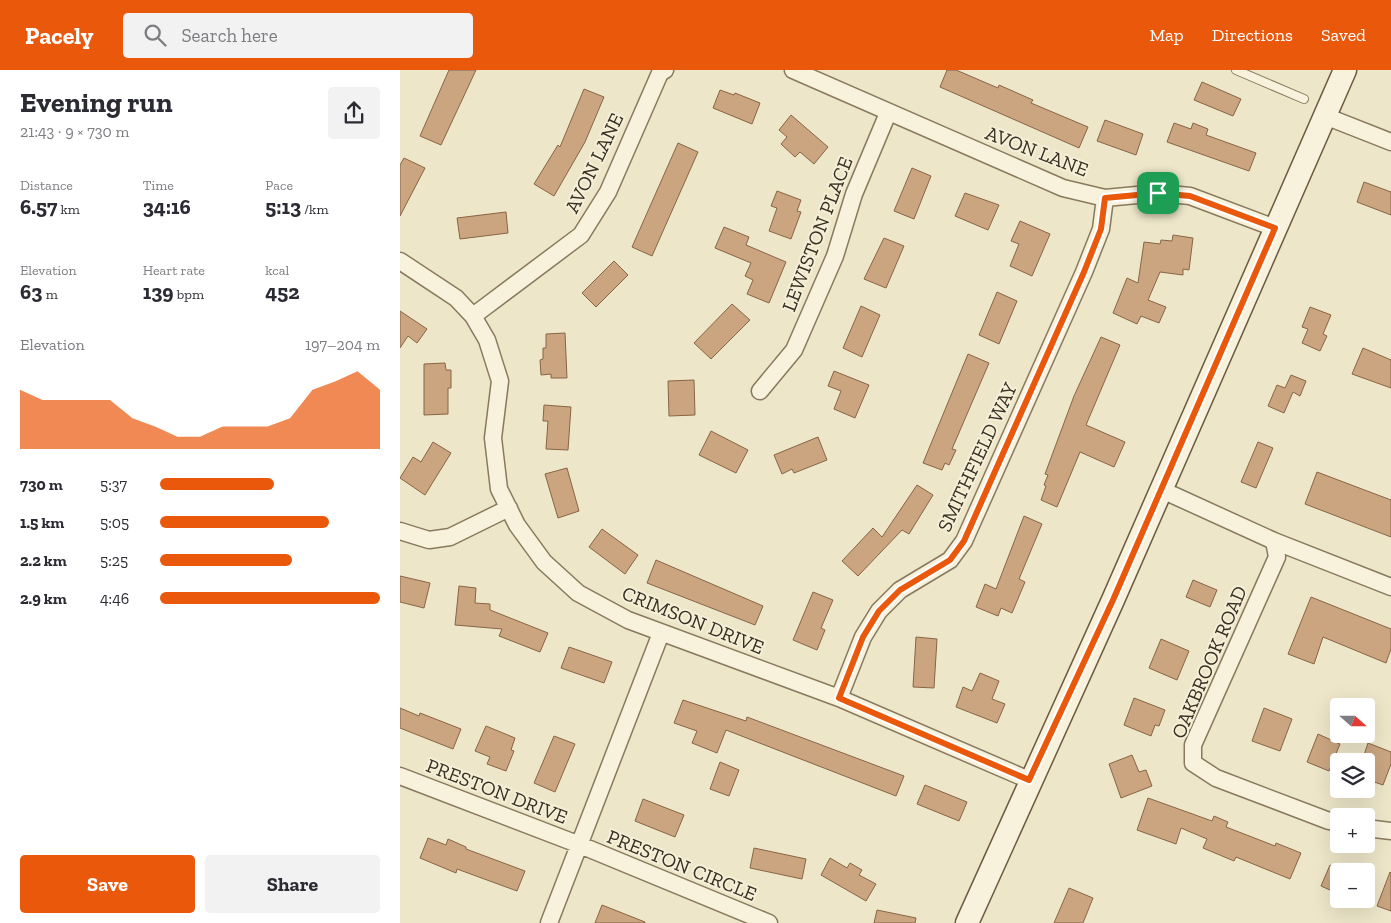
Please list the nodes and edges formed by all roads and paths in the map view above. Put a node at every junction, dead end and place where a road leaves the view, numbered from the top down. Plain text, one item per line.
1 (665, 70) edge
2 (793, 70) edge
3 (1236, 70) edge
4 (1345, 70) edge
5 (1304, 99) dead end
6 (888, 112) junction
7 (1325, 116) junction
8 (1391, 142) edge
9 (1105, 198) junction
10 (1275, 228) junction
11 (400, 261) edge
12 (473, 316) junction
13 (760, 391) dead end
14 (1162, 490) junction
15 (509, 508) junction
16 (400, 531) edge
17 (1274, 541) junction
18 (1391, 587) edge
19 (661, 633) junction
20 (839, 698) junction
21 (400, 776) edge
22 (1029, 780) junction
23 (1330, 822) edge
24 (1375, 829) edge
25 (1391, 831) edge
26 (580, 845) junction
27 (549, 923) edge
28 (769, 923) edge
29 (966, 923) edge

1 - 12 street, AVON LANE
2 - 6 street, AVON LANE
3 - 5 lane
4 - 7 main road
6 - 9 street, AVON LANE
6 - 13 street, LEWISTON PLACE
7 - 8 street
7 - 10 main road
9 - 10 street, AVON LANE
9 - 20 street, SMITHFIELD WAY
10 - 14 main road
11 - 12 street, CRIMSON DRIVE
12 - 15 street, CRIMSON DRIVE
14 - 17 street
14 - 22 main road
15 - 16 street
15 - 19 street, CRIMSON DRIVE
17 - 18 street
17 - 23 street, OAKBROOK ROAD
19 - 20 street, CRIMSON DRIVE
19 - 26 street
20 - 22 street, CRIMSON DRIVE
21 - 26 street, PRESTON DRIVE
22 - 29 main road
24 - 25 street
26 - 27 street
26 - 28 street, PRESTON CIRCLE

